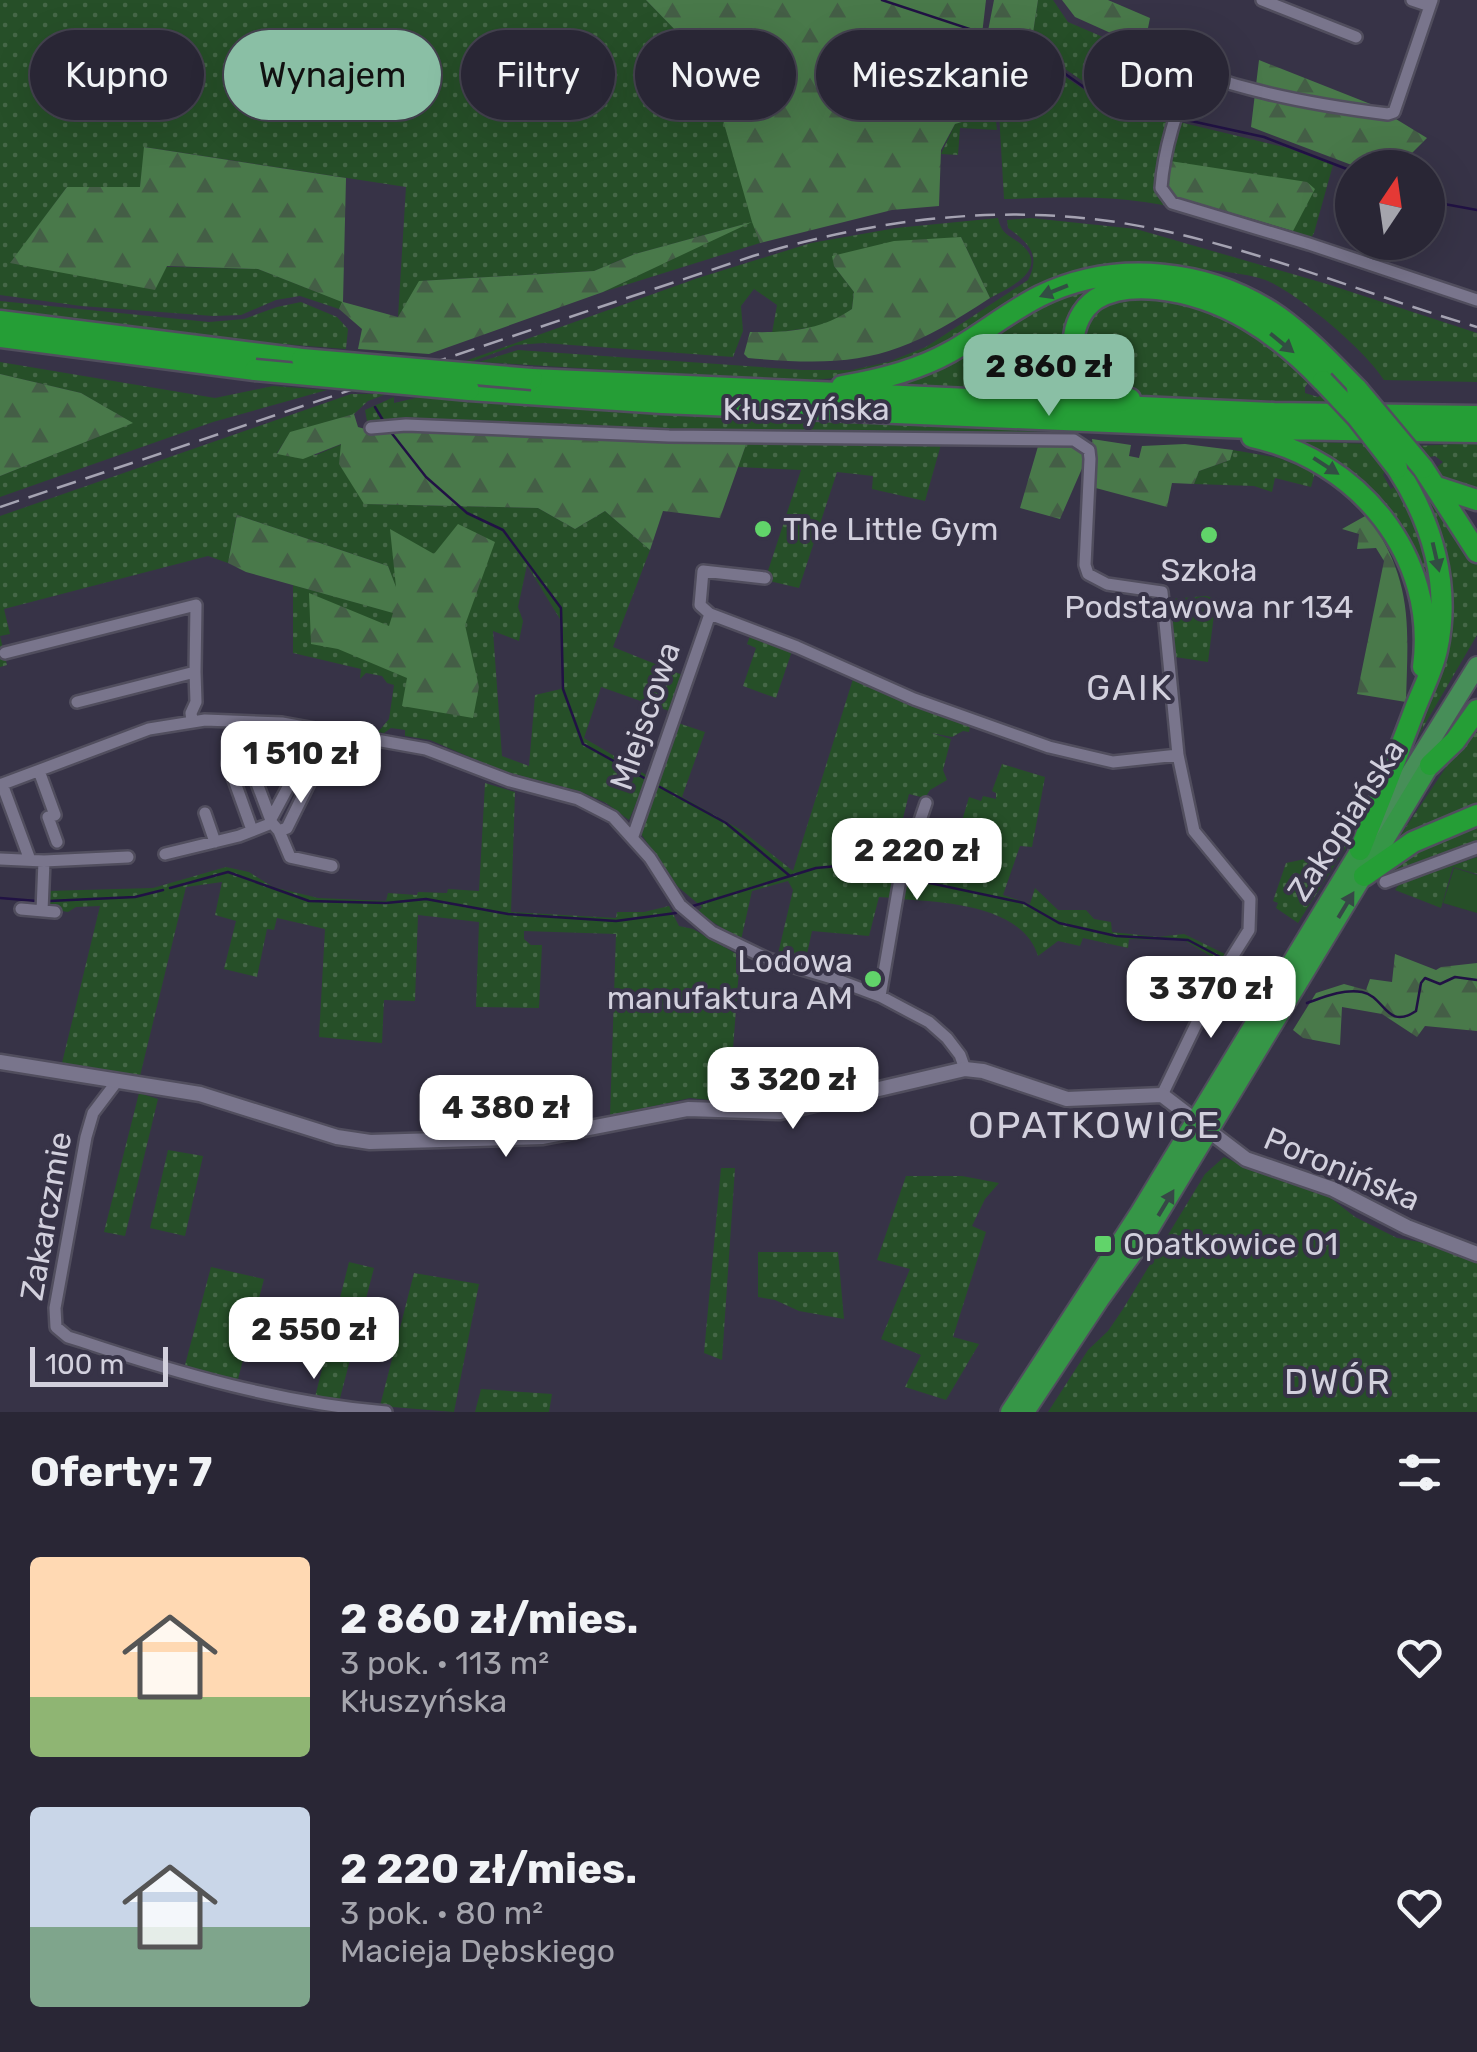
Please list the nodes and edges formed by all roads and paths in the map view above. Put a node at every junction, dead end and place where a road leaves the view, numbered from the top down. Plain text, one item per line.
1 (1262, 0) edge
2 (1412, 0) edge
3 (1277, 3) edge
4 (1431, 3) edge
5 (1356, 37) dead end
6 (1229, 83) edge
7 (1172, 120) edge
8 (1477, 300) edge
9 (0, 321) edge
10 (0, 336) edge
11 (786, 392) junction
12 (1477, 416) edge
13 (1196, 418) junction
14 (371, 428) dead end
15 (1477, 432) edge
16 (1437, 487) junction
17 (1477, 500) edge
18 (1477, 552) edge
19 (766, 578) dead end
20 (710, 614) junction
21 (5, 653) dead end
22 (1477, 666) edge
23 (195, 672) junction
24 (1477, 685) edge
25 (1418, 700) junction
26 (77, 702) dead end
27 (1477, 710) edge
28 (192, 721) junction
29 (322, 730) junction
30 (1178, 755) junction
31 (250, 762) dead end
32 (228, 763) dead end
33 (1430, 765) junction
34 (40, 771) junction
35 (294, 774) dead end
36 (1, 785) edge
37 (926, 803) dead end
38 (205, 812) dead end
39 (1477, 816) edge
40 (274, 824) junction
41 (252, 830) junction
42 (633, 836) junction
43 (56, 842) dead end
44 (215, 842) junction
45 (1477, 848) edge
46 (1360, 850) junction
47 (166, 854) dead end
48 (128, 856) dead end
49 (0, 859) edge
50 (30, 860) junction
51 (44, 861) junction
52 (332, 866) dead end
53 (1364, 876) junction
54 (1385, 882) dead end
55 (21, 909) dead end
56 (880, 996) junction
57 (0, 1062) edge
58 (965, 1069) junction
59 (118, 1080) junction
60 (1162, 1095) junction
61 (1202, 1124) junction
62 (1477, 1254) edge
63 (386, 1412) edge
64 (1010, 1412) edge
65 (1025, 1412) edge

1 - 3 street
2 - 4 street
3 - 5 street
4 - 6 street
7 - 8 street
9 - 11 highway, bridge
10 - 13 highway, bridge
11 - 13 highway
16 -> 11 highway, bridge
12 - 13 highway
13 - 15 highway
13 -> 25 highway
13 -> 25 highway, bridge
14 - 30 street, Kłuszyńska
16 - 17 highway
16 - 18 highway
19 - 20 street
20 - 30 street
20 - 42 street, Miejscowa
21 - 23 street
22 - 46 main road, Zakopiańska
23 - 26 street
23 - 28 street
24 - 33 main road, Zakopiańska
25 - 46 highway
27 - 33 highway
28 - 29 street
28 - 34 street
29 - 40 street
29 - 42 street
30 - 60 street, Kłuszyńska
31 - 40 street
32 - 41 street
33 - 53 highway, Zakopiańska
34 - 36 street
34 - 43 street
35 - 40 street
36 - 50 street
37 - 56 street
38 - 44 street
39 - 53 highway
40 - 41 street
40 - 52 street
41 - 44 street
42 - 56 street
44 - 47 street
45 - 54 street
46 - 61 highway, Zakopiańska
48 - 51 street
49 - 50 street
50 - 51 street
51 - 55 street
61 -> 53 highway, Zakopiańska
56 - 58 street
57 - 59 street
58 - 59 street
58 - 60 street
59 - 63 street, Zakarczmie
60 - 61 street, Poronińska
61 - 62 street, Poronińska
61 - 64 highway, Zakopiańska
65 -> 61 highway, Zakopiańska

